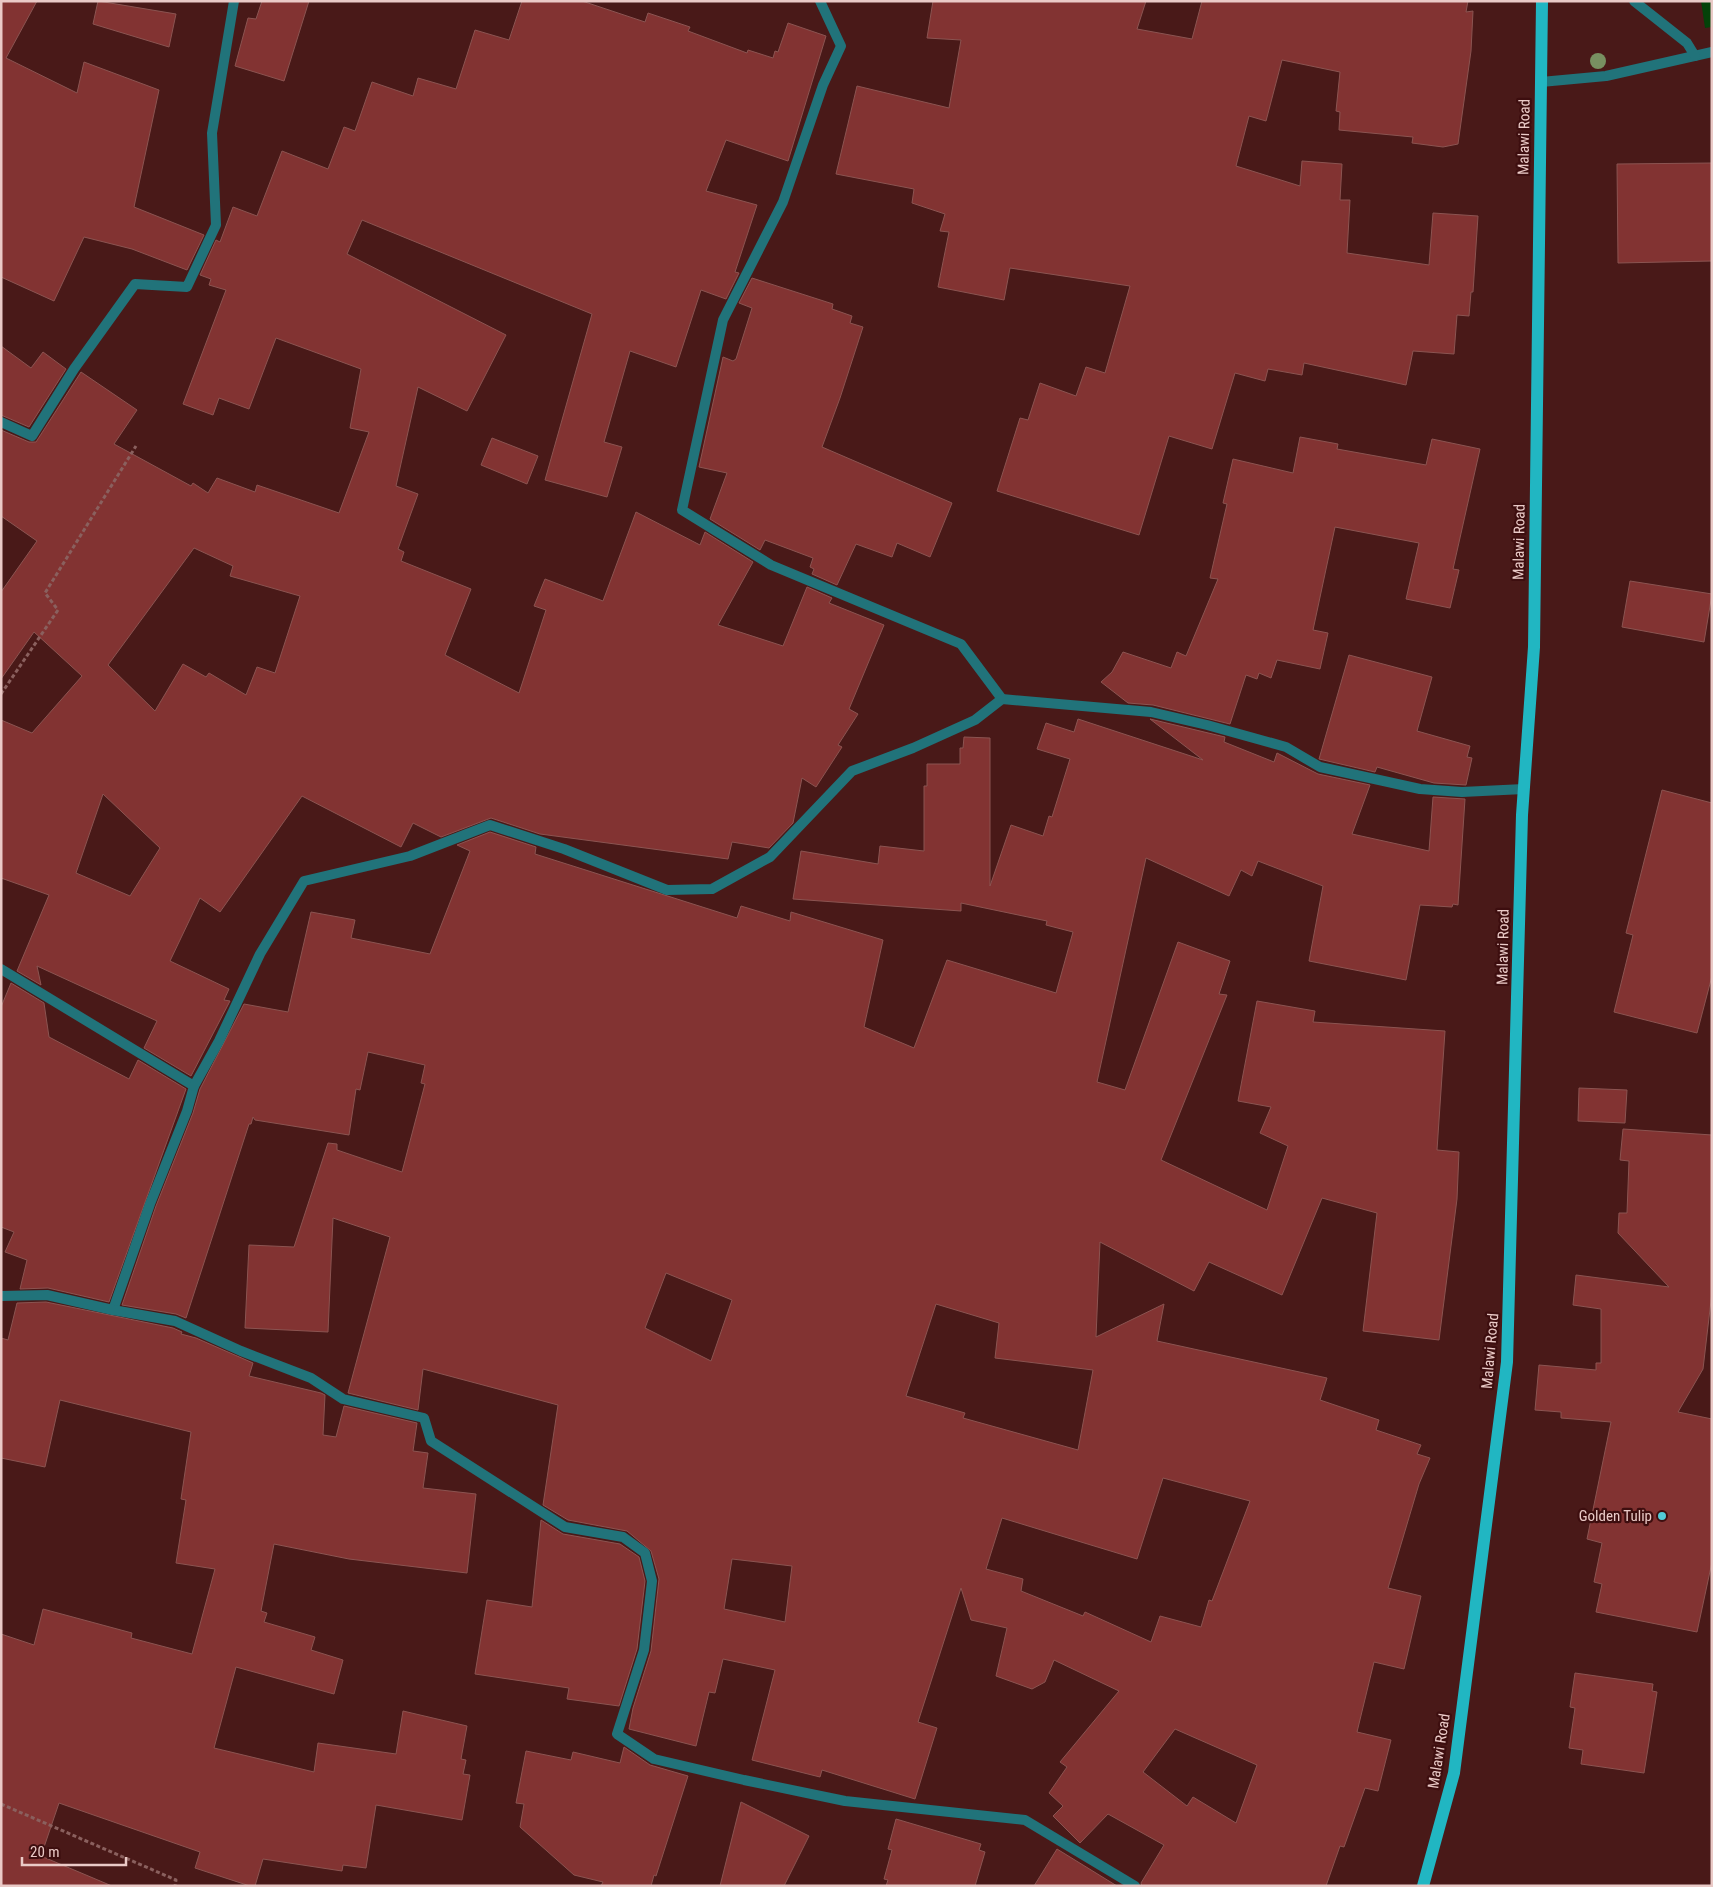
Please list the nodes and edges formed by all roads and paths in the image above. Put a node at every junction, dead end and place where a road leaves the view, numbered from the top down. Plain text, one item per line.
1 (234, 1) edge
2 (816, 1) edge
3 (1542, 1) edge
4 (1634, 1) edge
5 (820, 2) edge
6 (1712, 52) edge
7 (1695, 56) junction
8 (1541, 82) junction
9 (1, 422) edge
10 (136, 446) dead end
11 (1, 694) edge
12 (1002, 699) junction
13 (1524, 789) junction
14 (1, 970) edge
15 (194, 1086) junction
16 (1, 1296) edge
17 (113, 1310) junction
18 (1, 1804) edge
19 (174, 1886) edge
20 (1135, 1886) edge
21 (1423, 1886) edge

1 - 9 street
2 - 5 street
3 - 8 main road, Malawi Road
4 - 7 street
5 - 12 street
6 - 7 street
7 - 8 street
8 - 13 main road, Malawi Road
10 - 11 path
12 - 13 street
12 - 15 street
13 - 21 main road, Malawi Road
14 - 15 street
15 - 17 street
16 - 17 street
17 - 20 street
18 - 19 path

